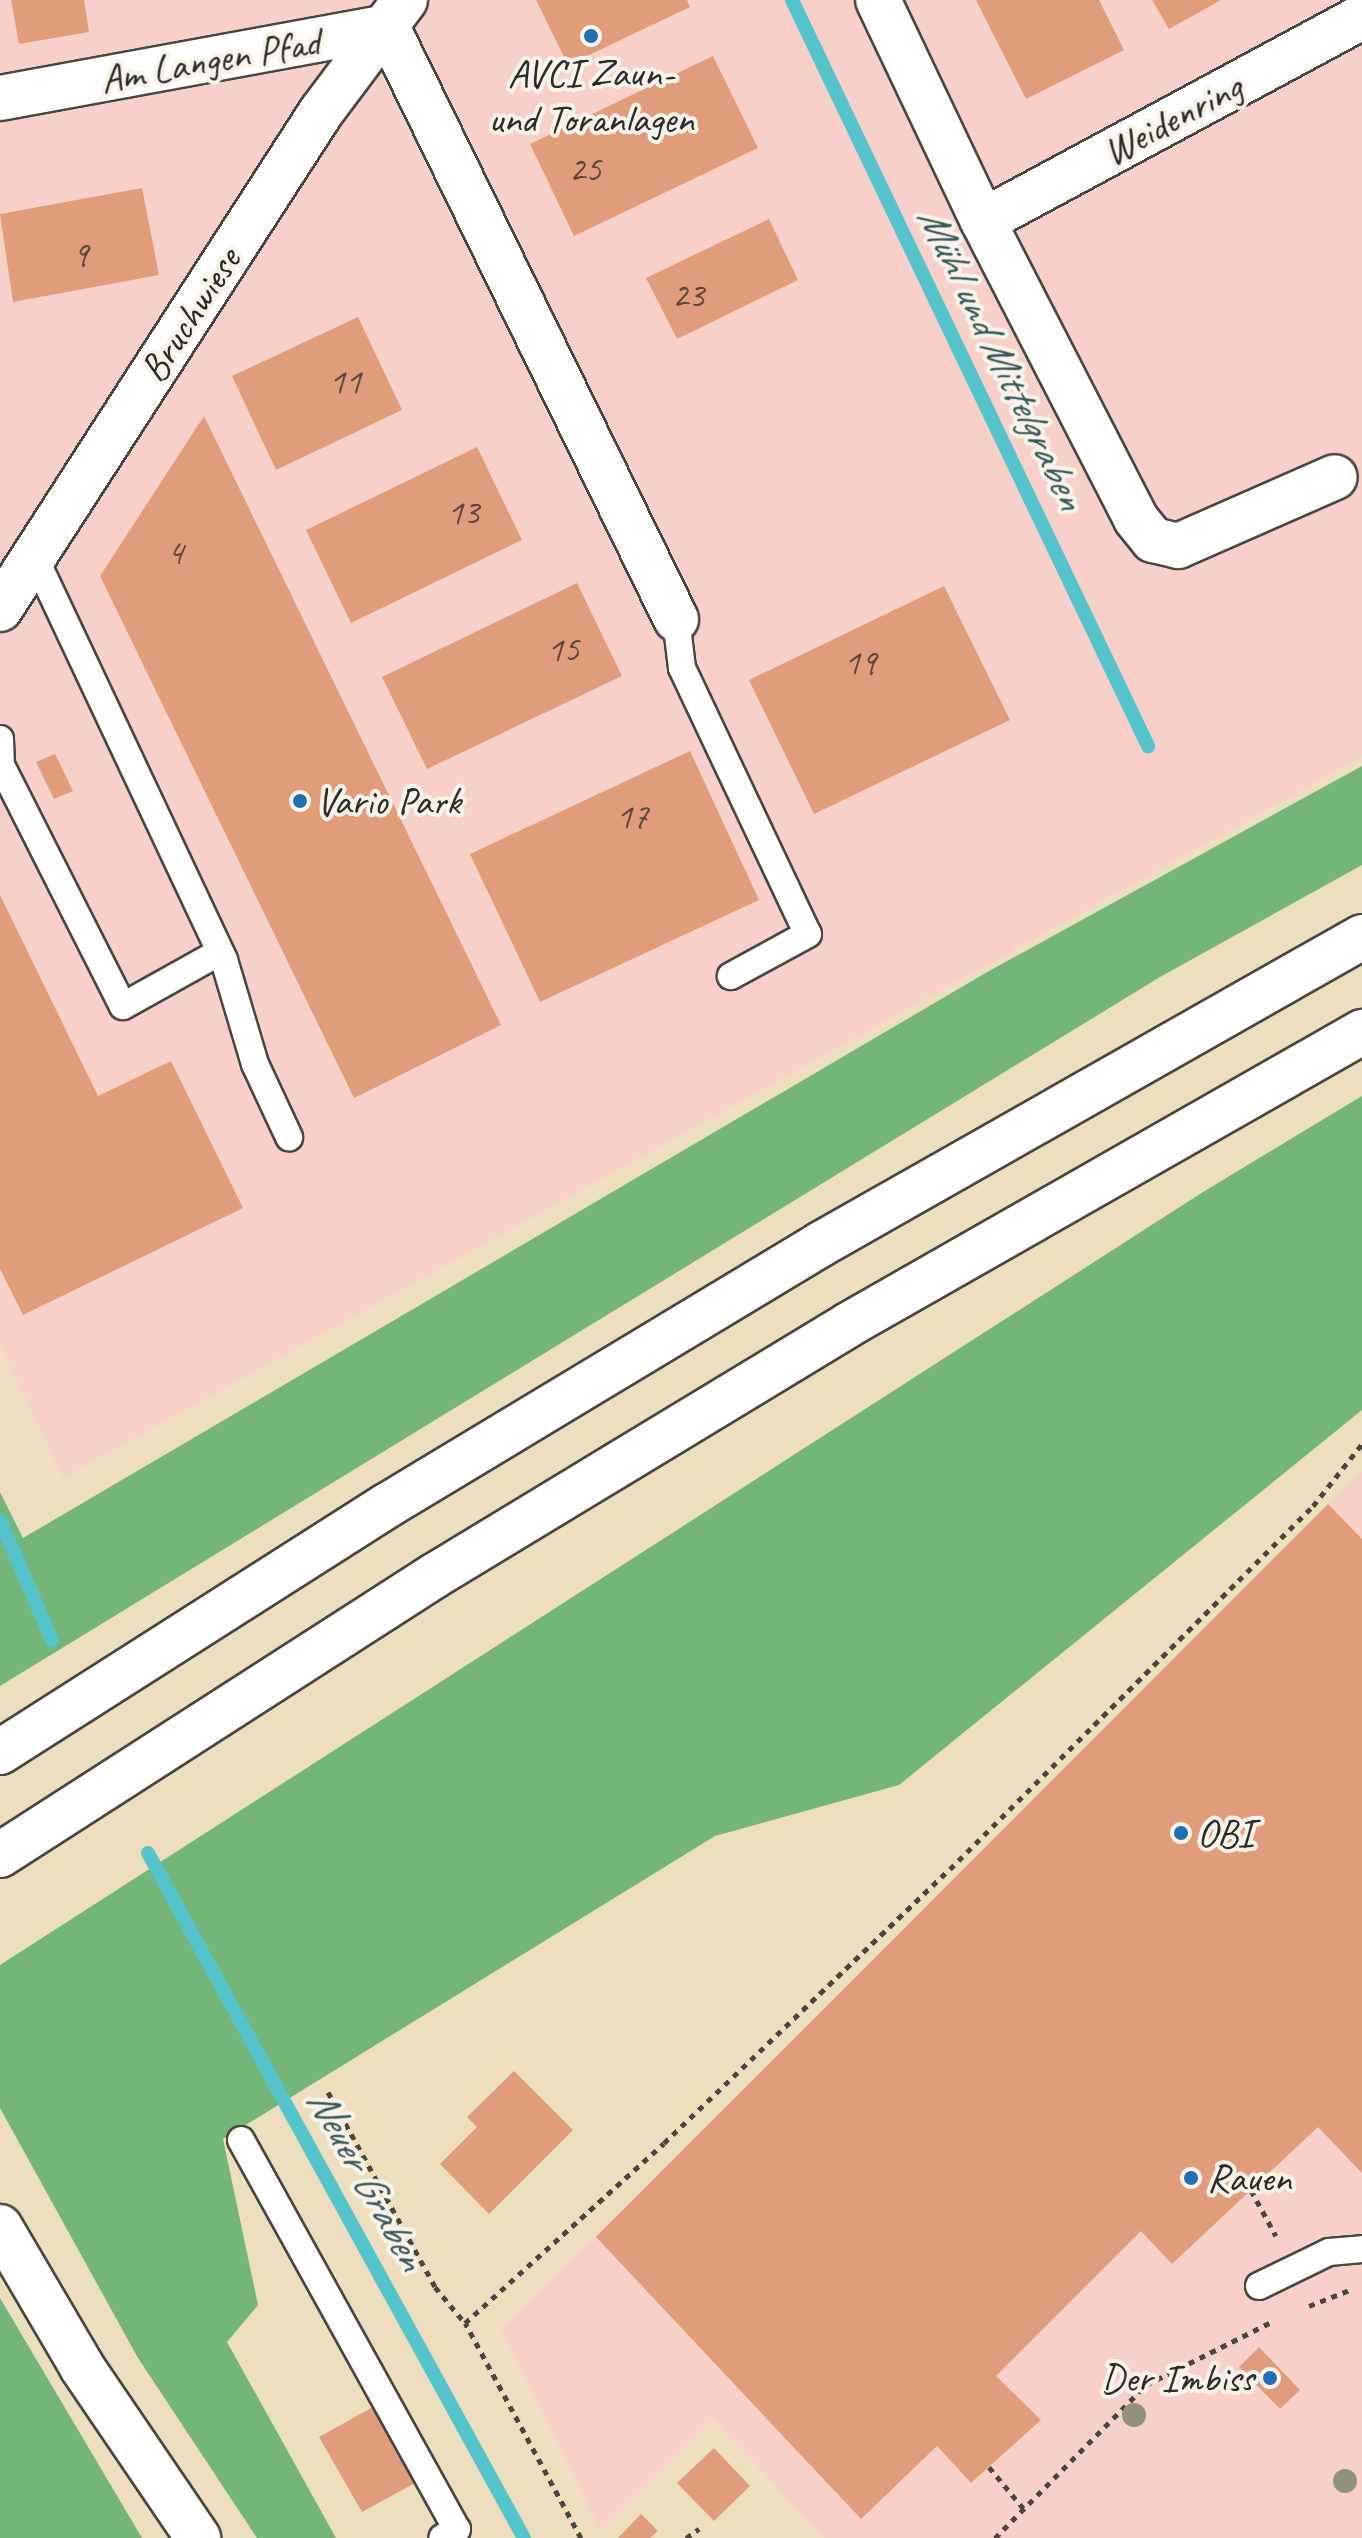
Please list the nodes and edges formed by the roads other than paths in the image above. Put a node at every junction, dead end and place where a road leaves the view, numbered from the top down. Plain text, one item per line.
1 (878, 0) edge
2 (396, 14) edge
3 (1362, 17) edge
4 (0, 98) edge
5 (983, 221) junction
6 (1335, 477) dead end
7 (34, 556) junction
8 (0, 609) edge
9 (676, 619) joint
10 (0, 739) edge
11 (1362, 937) edge
12 (220, 952) junction
13 (731, 976) dead end
14 (1362, 1032) edge
15 (289, 1137) dead end
16 (0, 1752) edge
17 (0, 1855) edge
18 (241, 2140) dead end
19 (0, 2227) edge
20 (1362, 2249) edge
21 (1259, 2286) dead end
22 (454, 2535) edge
23 (198, 2538) edge

1 - 5 main road
2 - 4 main road, Am Langen Pfad
2 - 7 main road, Bruchwiese
2 - 9 main road
3 - 5 main road, Weidenring
5 - 6 main road
7 - 8 main road, Bruchwiese
7 - 12 lane
9 - 13 lane
10 - 12 lane
11 - 16 main road
12 - 15 lane
14 - 17 main road
18 - 22 lane
19 - 23 main road
20 - 21 lane

